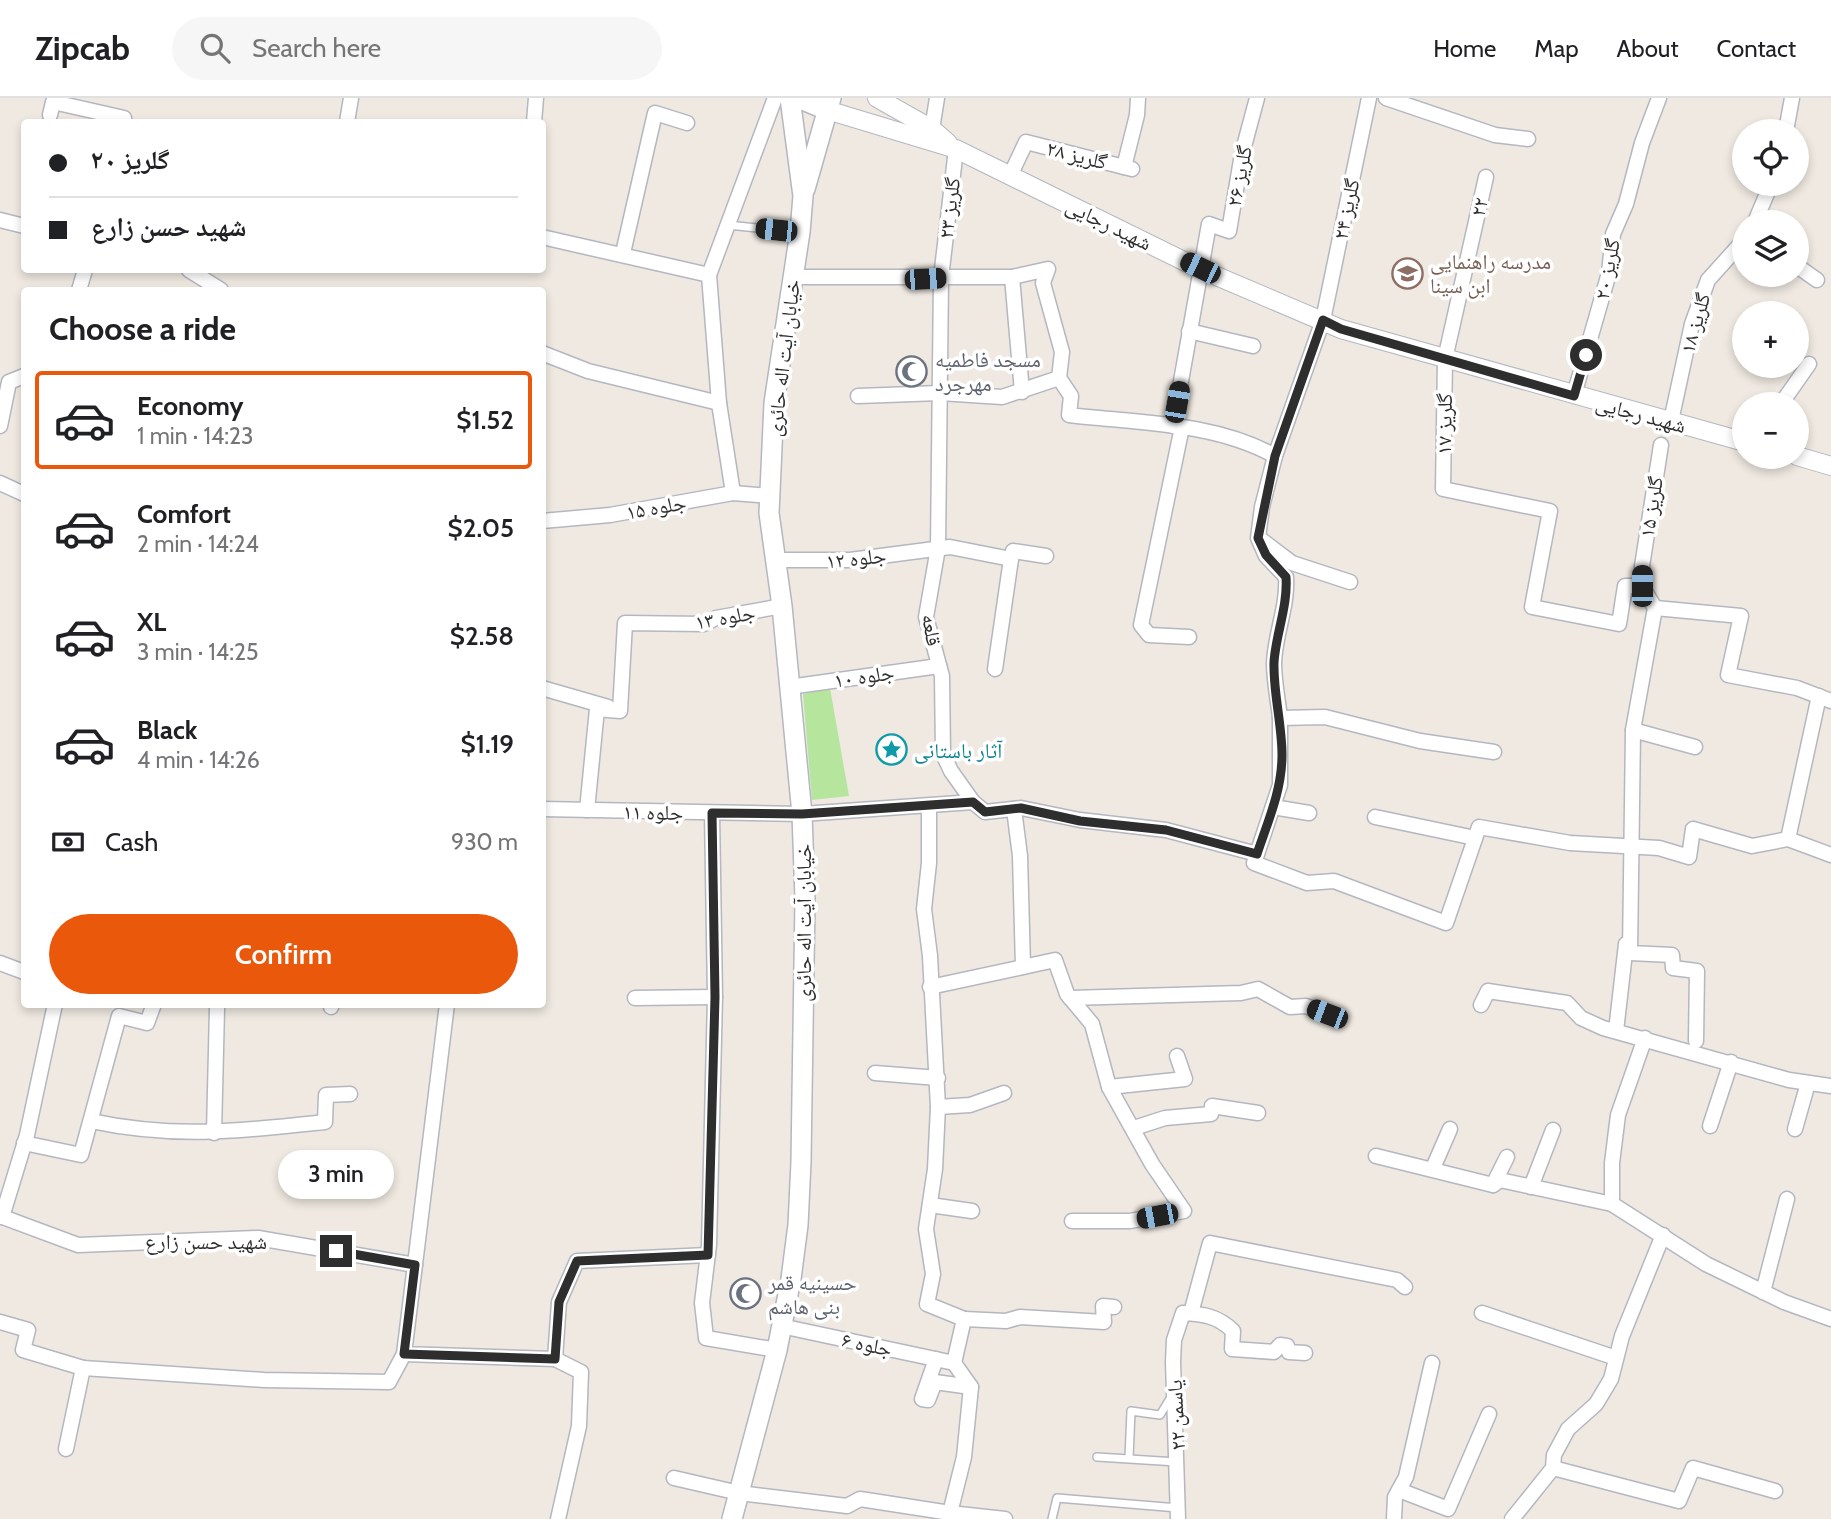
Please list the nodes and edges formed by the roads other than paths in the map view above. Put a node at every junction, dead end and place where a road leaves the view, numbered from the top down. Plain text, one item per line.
1 (351, 98) edge
2 (536, 98) edge
3 (775, 98) edge
4 (790, 98) edge
5 (797, 98) edge
6 (877, 98) edge
7 (937, 98) edge
8 (1138, 98) edge
9 (1257, 98) edge
10 (1369, 98) edge
11 (1386, 98) edge
12 (1660, 98) edge
13 (1792, 98) edge
14 (78, 103) edge
15 (829, 104) edge
16 (50, 115) dead end
17 (124, 119) edge
18 (347, 119) edge
19 (534, 119) edge
20 (1788, 119) edge
21 (687, 123) dead end
22 (932, 129) junction
23 (1528, 139) dead end
24 (956, 149) junction
25 (1010, 176) junction
26 (1486, 177) dead end
27 (803, 196) junction
28 (0, 220) edge
29 (21, 225) edge
30 (728, 225) junction
31 (800, 232) junction
32 (546, 238) edge
33 (623, 253) junction
34 (1732, 253) edge
35 (1200, 268) junction
36 (194, 273) edge
37 (709, 275) junction
38 (1809, 275) edge
39 (793, 277) junction
40 (1012, 277) junction
41 (942, 278) junction
42 (1817, 280) dead end
43 (216, 287) edge
44 (1323, 320) junction
45 (1189, 331) junction
46 (1253, 346) dead end
47 (546, 354) edge
48 (1445, 359) junction
49 (21, 377) edge
50 (1059, 378) junction
51 (1022, 392) junction
52 (940, 393) junction
53 (858, 396) dead end
54 (1574, 396) junction
55 (719, 403) junction
56 (1671, 421) junction
57 (0, 426) edge
58 (1177, 427) junction
59 (1732, 438) edge
60 (1661, 445) dead end
61 (1275, 456) junction
62 (1809, 460) edge
63 (1831, 466) edge
64 (0, 483) edge
65 (21, 493) edge
66 (733, 493) junction
67 (770, 496) junction
68 (546, 521) edge
69 (1258, 538) junction
70 (938, 548) junction
71 (1046, 555) dead end
72 (1011, 559) junction
73 (774, 561) junction
74 (1350, 582) dead end
75 (1642, 586) junction
76 (782, 606) junction
77 (1655, 608) junction
78 (1189, 637) dead end
79 (939, 666) junction
80 (995, 669) dead end
81 (789, 687) junction
82 (546, 689) edge
83 (1825, 699) edge
84 (620, 711) junction
85 (1280, 718) junction
86 (1633, 730) junction
87 (1695, 747) dead end
88 (1494, 752) dead end
89 (973, 802) junction
90 (929, 806) junction
91 (1273, 807) junction
92 (546, 809) edge
93 (1014, 809) junction
94 (587, 810) junction
95 (712, 813) junction
96 (1309, 813) dead end
97 (802, 814) junction
98 (1375, 817) dead end
99 (1475, 838) junction
100 (1788, 839) junction
101 (1632, 848) junction
102 (1257, 854) junction
103 (1831, 855) edge
104 (1630, 912) junction
105 (0, 963) edge
106 (1023, 967) junction
107 (21, 971) edge
108 (930, 987) junction
109 (715, 997) junction
110 (635, 998) dead end
111 (1070, 998) junction
112 (1481, 1005) dead end
113 (54, 1008) edge
114 (153, 1008) edge
115 (217, 1008) dead end
116 (447, 1008) edge
117 (1327, 1014) dead end
118 (1616, 1031) junction
119 (1645, 1038) junction
120 (1696, 1041) dead end
121 (1177, 1056) dead end
122 (1731, 1062) junction
123 (875, 1073) dead end
124 (938, 1078) junction
125 (1808, 1083) junction
126 (1831, 1086) edge
127 (1109, 1087) junction
128 (1004, 1093) dead end
129 (350, 1094) dead end
130 (938, 1107) junction
131 (1258, 1113) dead end
132 (91, 1121) junction
133 (1710, 1126) dead end
134 (1134, 1128) junction
135 (1450, 1129) dead end
136 (1795, 1129) dead end
137 (1553, 1130) dead end
138 (214, 1133) junction
139 (24, 1143) junction
140 (1376, 1156) dead end
141 (1507, 1157) dead end
142 (1433, 1168) junction
143 (1493, 1185) junction
144 (1531, 1187) junction
145 (1787, 1199) dead end
146 (1612, 1204) junction
147 (930, 1205) junction
148 (972, 1211) dead end
149 (1, 1217) edge
150 (1072, 1221) dead end
151 (1662, 1235) junction
152 (708, 1255) junction
153 (415, 1265) junction
154 (1405, 1287) dead end
155 (1763, 1292) junction
156 (1114, 1307) dead end
157 (1187, 1313) junction
158 (1482, 1313) dead end
159 (964, 1319) junction
160 (1831, 1319) edge
161 (0, 1322) edge
162 (781, 1326) junction
163 (777, 1350) junction
164 (1305, 1353) dead end
165 (404, 1354) junction
166 (1616, 1358) junction
167 (555, 1359) junction
168 (936, 1359) junction
169 (954, 1363) junction
170 (1432, 1363) dead end
171 (83, 1368) junction
172 (971, 1387) junction
173 (1174, 1393) junction
174 (1489, 1414) dead end
175 (66, 1449) dead end
176 (1097, 1457) dead end
177 (1129, 1458) junction
178 (1178, 1462) junction
179 (1553, 1468) junction
180 (674, 1478) dead end
181 (1399, 1490) junction
182 (1775, 1491) dead end
183 (739, 1493) junction
184 (906, 1513) edge
185 (950, 1513) junction
186 (1179, 1514) edge
187 (558, 1519) edge
188 (732, 1519) edge
189 (1005, 1519) edge
190 (1052, 1519) edge
191 (1394, 1519) edge
192 (1512, 1519) edge

1 - 18 street
2 - 19 street
3 - 30 street
4 - 27 main road
5 - 15 main road
6 - 22 street
7 - 22 street
8 - 25 street, گلریز ۲۸
9 - 35 street, گلریز ۲۶
10 - 44 street, گلریز ۲۴
11 - 23 street
12 - 54 street, گلریز ۲۰
13 - 20 street
14 - 16 street
14 - 17 street
15 - 24 street
15 - 27 main road
21 - 33 street
22 - 24 street
24 - 25 street, شهید رجایی
24 - 41 street, گلریز ۲۳
25 - 35 street, شهید رجایی
26 - 48 street, ۲۲
27 - 31 main road, خیابان آیت اله حائری
28 - 29 street
30 - 31 lane
30 - 37 street
31 - 39 main road, خیابان آیت اله حائری
32 - 33 street
33 - 37 street
34 - 56 street, گلریز ۱۸
35 - 44 street, شهید رجایی
35 - 45 street
36 - 43 street
37 - 55 street
38 - 42 street
39 - 41 street
39 - 67 main road, خیابان آیت اله حائری
40 - 41 street
40 - 50 street
40 - 51 street
41 - 52 street, گلریز ۲۳
44 - 48 street, شهید رجایی
44 - 61 street, گلریز ۲۴
45 - 46 street
45 - 58 street
47 - 55 street
48 - 54 street, شهید رجایی
48 - 75 street, گلریز ۱۷
49 - 57 street
50 - 51 street
50 - 58 street
51 - 52 street
52 - 53 street
52 - 70 street, قلعه
54 - 56 street, شهید رجایی
55 - 66 street
56 - 59 street, شهید رجایی
58 - 61 street
58 - 78 street
60 - 75 street, گلریز ۱۵
61 - 69 street, گلریز ۲۴
62 - 63 street
64 - 65 street
66 - 67 street, جلوه ۱۵
66 - 68 street, جلوه ۱۵
67 - 73 main road, خیابان آیت اله حائری
69 - 74 street
69 - 85 street
70 - 72 street, جلوه ۱۲
70 - 73 street, جلوه ۱۲
70 - 79 street, قلعه
71 - 72 street
72 - 80 street
73 - 76 main road, خیابان آیت اله حائری
75 - 77 street
76 - 81 main road, خیابان آیت اله حائری
76 - 84 street, جلوه ۱۳
77 - 83 street
77 - 86 street
79 - 81 street, جلوه ۱۰
79 - 89 street, قلعه
81 - 97 main road, خیابان آیت اله حائری
82 - 84 street
83 - 100 street
84 - 94 street
85 - 88 street
85 - 91 street
86 - 87 street
86 - 101 street
89 - 90 street, جلوه ۱۱
89 - 93 street, قلعه
90 - 97 street, جلوه ۱۱
90 - 108 street
91 - 96 street
91 - 102 street
92 - 94 street, جلوه ۱۱
93 - 102 street
93 - 106 street
94 - 95 street, جلوه ۱۱
95 - 97 street, جلوه ۱۱
95 - 109 street
97 - 162 main road, خیابان آیت اله حائری
98 - 99 street
99 - 101 street
99 - 102 street
100 - 101 street
100 - 103 street
101 - 104 street
104 - 118 street
104 - 120 street
105 - 107 street
106 - 108 street
106 - 111 street
108 - 124 street
109 - 110 street
109 - 152 street
111 - 117 street
111 - 127 street
112 - 118 street
113 - 139 street
114 - 132 street
115 - 138 street
116 - 153 street
118 - 119 street
119 - 122 street
119 - 146 street
121 - 127 street
122 - 125 street
122 - 133 street
123 - 124 street
124 - 130 street
125 - 126 street
125 - 136 street
127 - 134 street
128 - 130 street
129 - 138 street
130 - 147 street
131 - 134 street
132 - 138 street
132 - 139 street
134 - 150 street
135 - 142 street
137 - 144 street
139 - 149 street
140 - 142 street
141 - 143 street
142 - 143 street
143 - 144 street
144 - 146 street
145 - 155 street
146 - 151 street
147 - 148 street
147 - 159 street
149 - 153 street, شهید حسن زارع
151 - 155 street
151 - 166 street
152 - 163 street
152 - 167 street
153 - 165 street
154 - 157 street, یاسمن ۲۲
155 - 160 street
156 - 159 street
157 - 164 street
157 - 173 street, یاسمن ۲۲
158 - 166 street
159 - 169 street
161 - 171 street
162 - 163 main road, خیابان آیت اله حائری
162 - 168 street, جلوه ۶
163 - 183 main road, خیابان آیت اله حائری
165 - 167 street
165 - 171 street
166 - 179 street
167 - 187 street
168 - 169 street, جلوه ۶
168 - 172 street
169 - 172 street
170 - 181 street
171 - 175 street
172 - 185 street
173 - 177 lane
173 - 178 street, یاسمن ۲۲
174 - 181 street
176 - 177 lane
177 - 178 lane
178 - 186 street, یاسمن ۲۲
179 - 182 street
179 - 192 street
180 - 183 street
181 - 191 street
183 - 184 street
183 - 188 main road, خیابان آیت اله حائری
184 - 185 street
185 - 189 street
186 - 190 lane

